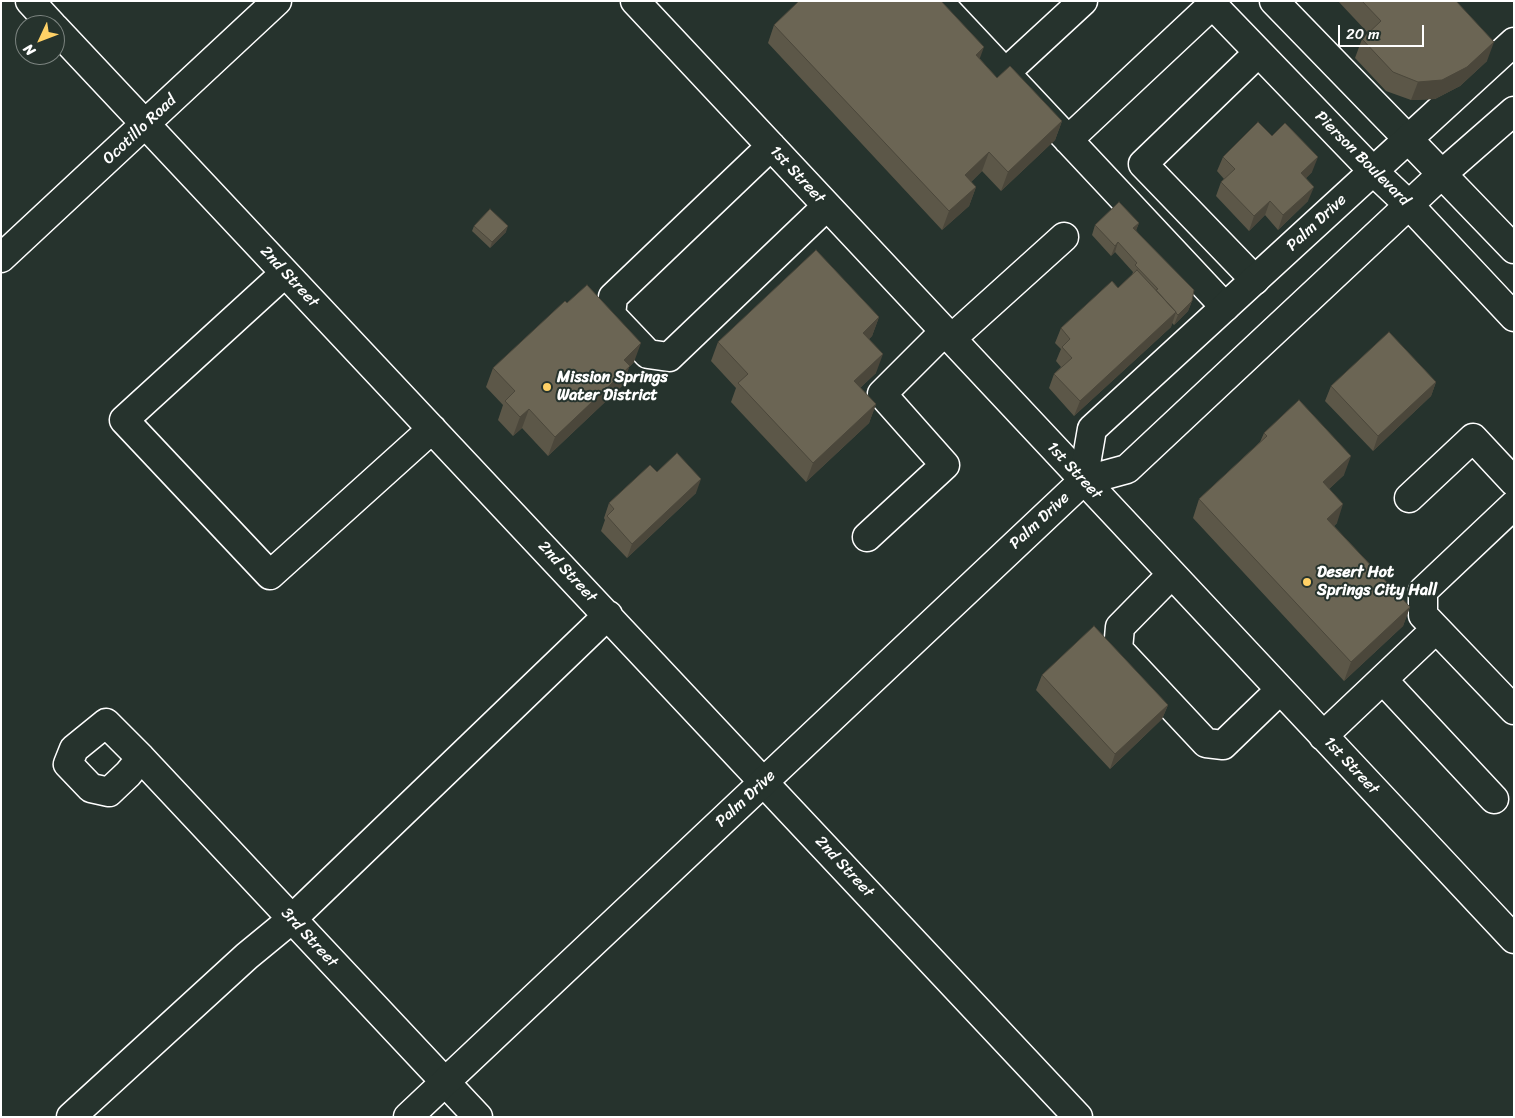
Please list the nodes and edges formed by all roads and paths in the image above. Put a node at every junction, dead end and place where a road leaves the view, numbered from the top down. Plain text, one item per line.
1 (30, 1) edge
2 (277, 1) edge
3 (635, 1) edge
4 (938, 1) edge
5 (1082, 1) edge
6 (1274, 1) edge
7 (1211, 3) edge
8 (43, 15) edge
9 (65, 39) edge
10 (1514, 42) edge
11 (1258, 53) junction
12 (1005, 73) junction
13 (1514, 111) edge
14 (146, 125) junction
15 (1408, 139) junction
16 (1068, 140) junction
17 (771, 146) junction
18 (1373, 171) junction
19 (1442, 174) junction
20 (1409, 205) junction
21 (827, 206) junction
22 (1064, 237) dead end
23 (1514, 249) edge
24 (1, 258) edge
25 (285, 272) junction
26 (1254, 280) junction
27 (1225, 307) junction
28 (1514, 317) edge
29 (947, 335) junction
30 (432, 429) junction
31 (1083, 481) junction
32 (1514, 482) edge
33 (1409, 498) dead end
34 (1514, 505) edge
35 (866, 537) dead end
36 (1171, 575) junction
37 (608, 615) junction
38 (1436, 629) junction
39 (1383, 680) junction
40 (1280, 690) junction
41 (1514, 710) edge
42 (1323, 736) junction
43 (141, 758) dead end
44 (764, 781) junction
45 (1494, 799) dead end
46 (292, 919) junction
47 (1514, 939) edge
48 (445, 1081) junction
49 (71, 1117) edge
50 (408, 1117) edge
51 (478, 1117) edge
52 (1078, 1117) edge

1 - 8 street
2 - 14 street, Ocotillo Road
3 - 17 street, 1st Street
4 - 12 street
5 - 12 street
6 - 15 street
7 - 11 street, Pierson Boulevard
7 - 16 street
9 - 14 street, 2nd Street
10 - 15 street, Palm Drive
11 - 18 street, Pierson Boulevard
11 - 26 street
12 - 16 street
13 - 19 street, Palm Drive
14 - 24 street, Ocotillo Road
14 - 25 street, 2nd Street
15 - 18 street, Palm Drive
15 - 19 street
16 - 27 street
17 - 21 street, 1st Street
17 - 21 street
18 - 20 street, Pierson Boulevard
18 - 26 street, Palm Drive
19 - 20 street, Palm Drive
19 - 23 street
20 - 28 street, Pierson Boulevard
20 - 31 street, Palm Drive
21 - 29 street, 1st Street
22 - 29 street
25 - 30 street, 2nd Street
25 - 30 street
26 - 27 street, Palm Drive
27 - 31 street, Palm Drive
29 - 31 street, 1st Street
29 - 35 street
30 - 37 street, 2nd Street
31 - 36 street, 1st Street
31 - 44 street, Palm Drive
32 - 33 street
34 - 38 street
36 - 40 street, 1st Street
36 - 40 street
37 - 44 street, 2nd Street
37 - 46 street
38 - 39 street
38 - 41 street
39 - 42 street
39 - 45 street
40 - 42 street, 1st Street
42 - 47 street, 1st Street
43 - 46 street, 3rd Street
44 - 48 street, Palm Drive
44 - 52 street, 2nd Street
46 - 48 street, 3rd Street
46 - 49 street
48 - 50 street, Palm Drive
48 - 51 street, 3rd Street

